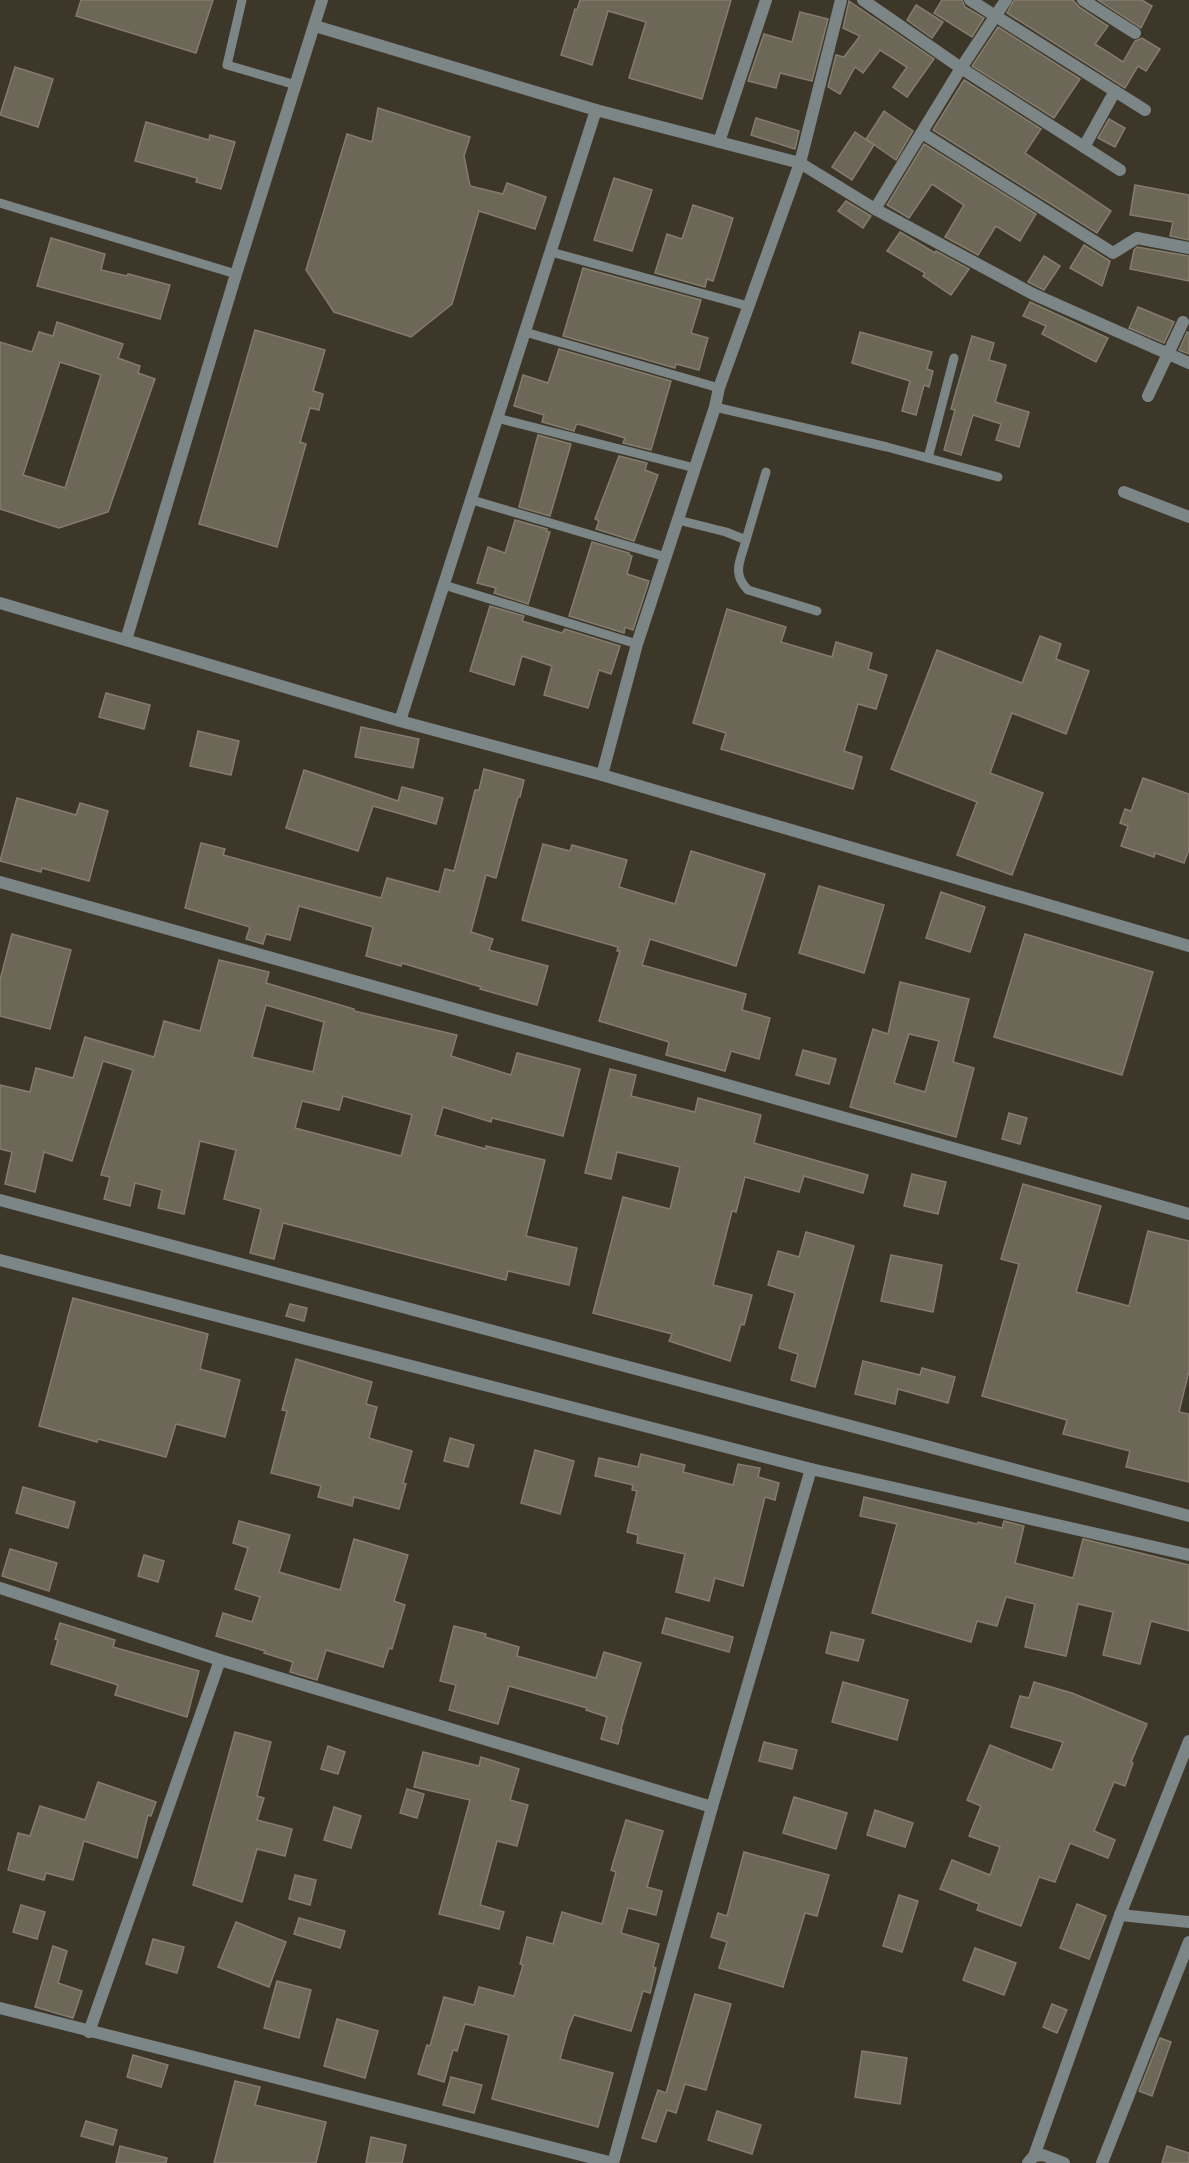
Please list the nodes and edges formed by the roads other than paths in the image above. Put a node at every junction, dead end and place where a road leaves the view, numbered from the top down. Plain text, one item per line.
1 (242, 0) edge
2 (322, 0) edge
3 (766, 0) edge
4 (841, 0) edge
5 (863, 0) edge
6 (970, 0) edge
7 (1006, 0) edge
8 (1083, 0) edge
9 (995, 16) junction
10 (315, 26) junction
11 (1135, 33) dead end
12 (961, 68) junction
13 (296, 85) junction
14 (1115, 91) junction
15 (596, 110) junction
16 (1145, 110) dead end
17 (922, 133) junction
18 (720, 142) junction
19 (1084, 147) junction
20 (800, 163) junction
21 (1120, 170) dead end
22 (0, 203) edge
23 (875, 209) junction
24 (1189, 248) edge
25 (551, 252) junction
26 (236, 274) junction
27 (748, 306) junction
28 (1183, 322) dead end
29 (525, 332) junction
30 (1168, 354) junction
31 (954, 358) dead end
32 (1189, 363) edge
33 (719, 388) junction
34 (1148, 396) dead end
35 (715, 407) junction
36 (497, 418) junction
37 (928, 458) junction
38 (695, 468) junction
39 (766, 472) dead end
40 (998, 477) dead end
41 (1124, 492) dead end
42 (472, 500) junction
43 (1189, 517) edge
44 (678, 520) junction
45 (746, 540) junction
46 (666, 557) junction
47 (444, 585) junction
48 (0, 603) edge
49 (817, 611) dead end
50 (126, 639) junction
51 (637, 644) junction
52 (400, 721) junction
53 (602, 776) junction
54 (0, 882) edge
55 (1189, 946) edge
56 (0, 1200) edge
57 (1189, 1214) edge
58 (0, 1260) edge
59 (811, 1469) junction
60 (1189, 1516) edge
61 (1189, 1556) edge
62 (0, 1588) edge
63 (220, 1660) junction
64 (1189, 1741) edge
65 (712, 1807) junction
66 (1120, 1915) junction
67 (1189, 1922) edge
68 (1189, 1942) edge
69 (0, 2008) edge
70 (89, 2032) junction
71 (1031, 2159) edge
72 (613, 2163) edge
73 (1064, 2163) edge
74 (1102, 2163) edge

1 - 13 lane
2 - 10 street
3 - 18 street
4 - 20 street
5 - 12 street
6 - 9 street
7 - 9 street
8 - 11 street
9 - 12 street
9 - 14 street
10 - 13 street
10 - 15 street
12 - 17 street
12 - 19 street
13 - 26 street
14 - 16 street
14 - 19 street
15 - 18 street
15 - 25 street
17 - 23 street
17 - 24 street
18 - 20 street
19 - 21 street
20 - 23 street
20 - 27 street
22 - 26 lane
23 - 30 street
25 - 27 lane
25 - 29 street
26 - 50 street
27 - 33 street
28 - 30 street
29 - 33 lane
29 - 36 street
30 - 32 street
30 - 34 street
31 - 37 lane
33 - 35 street
35 - 37 lane
35 - 38 street
36 - 38 lane
36 - 42 street
37 - 40 lane
38 - 44 street
39 - 45 lane
41 - 43 street
42 - 46 lane
42 - 47 street
44 - 45 lane
44 - 46 street
45 - 49 lane
46 - 51 street
47 - 51 lane
47 - 52 street
48 - 50 street
50 - 52 street
51 - 53 street
52 - 53 street
53 - 55 street
54 - 57 street
56 - 60 street
58 - 59 street
59 - 61 street
59 - 65 street
62 - 63 street
63 - 65 street
63 - 70 street
64 - 66 street
65 - 72 street
66 - 67 street
66 - 71 street
68 - 74 street
69 - 70 street
70 - 72 street
71 - 73 street

